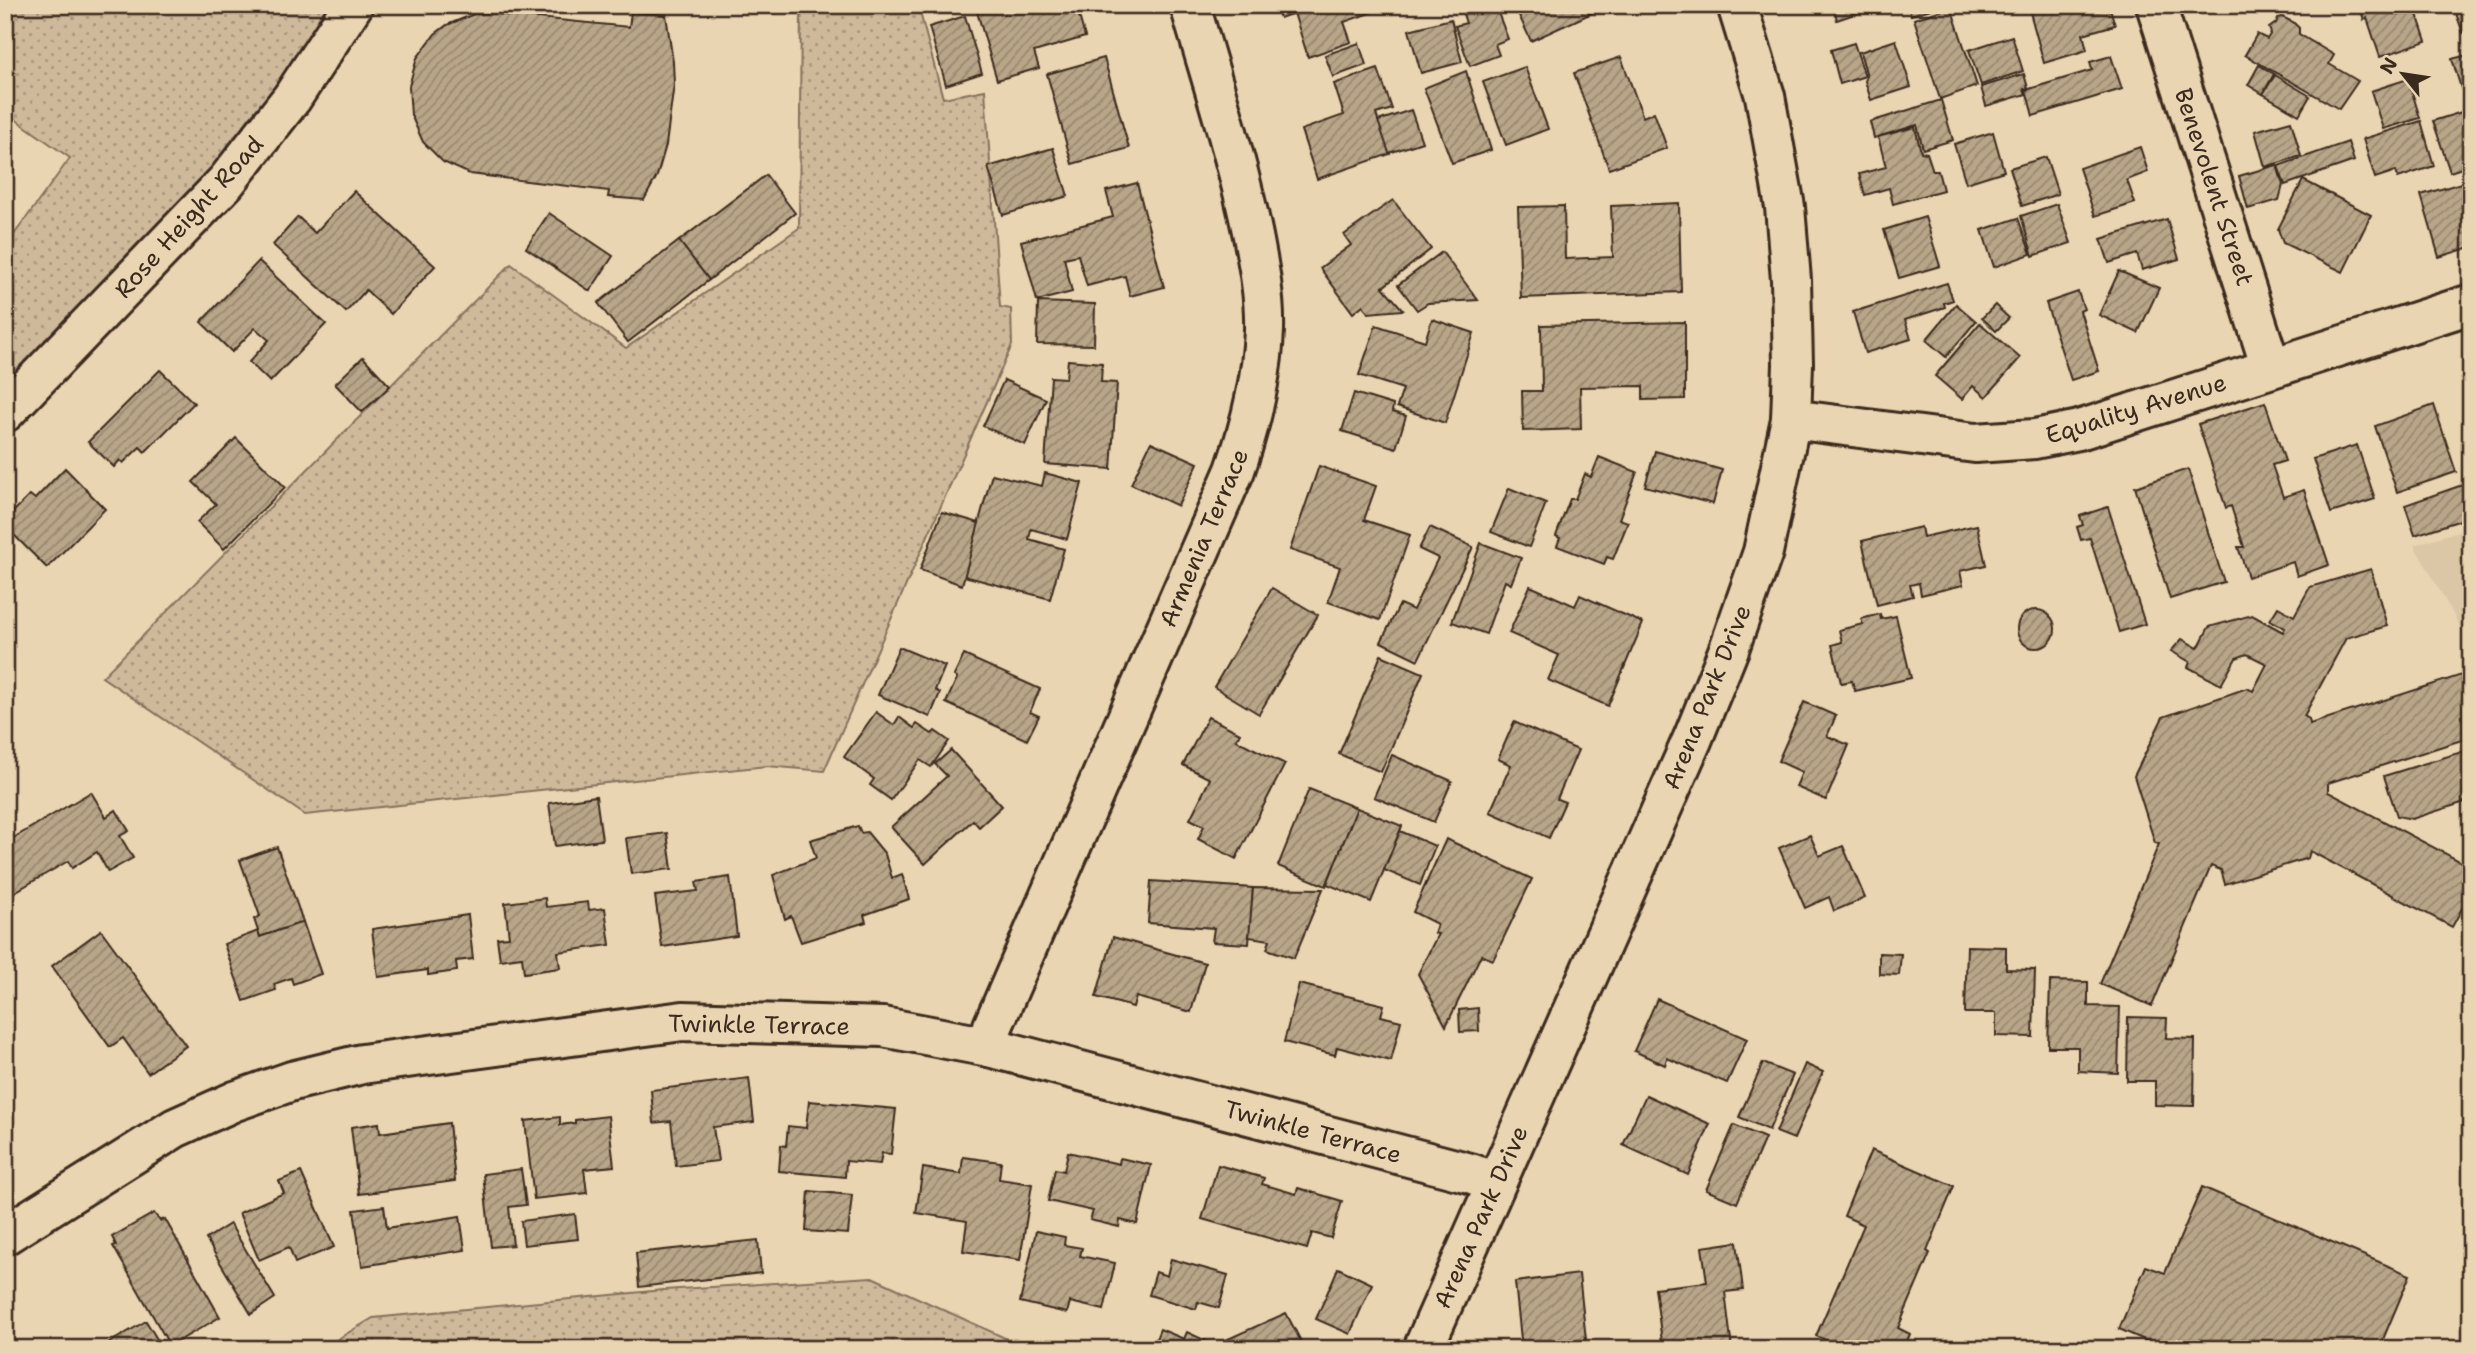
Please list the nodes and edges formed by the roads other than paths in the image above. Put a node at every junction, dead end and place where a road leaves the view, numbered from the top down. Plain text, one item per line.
1 (353, 5) edge
2 (1190, 5) edge
3 (1737, 5) edge
4 (2156, 5) edge
5 (2471, 304) edge
6 (2271, 368) junction
7 (5, 412) edge
8 (1791, 419) junction
9 (989, 1047) junction
10 (1496, 1182) junction
11 (5, 1236) edge
12 (1423, 1349) edge

1 - 7 street, Rose Height Road
2 - 9 street, Armenia Terrace
3 - 8 street, Arena Park Drive
4 - 6 street, Benevolent Street
5 - 6 street, Equality Avenue
6 - 8 street, Equality Avenue
8 - 10 street, Arena Park Drive
9 - 10 street, Twinkle Terrace
9 - 11 street, Twinkle Terrace
10 - 12 street, Arena Park Drive

